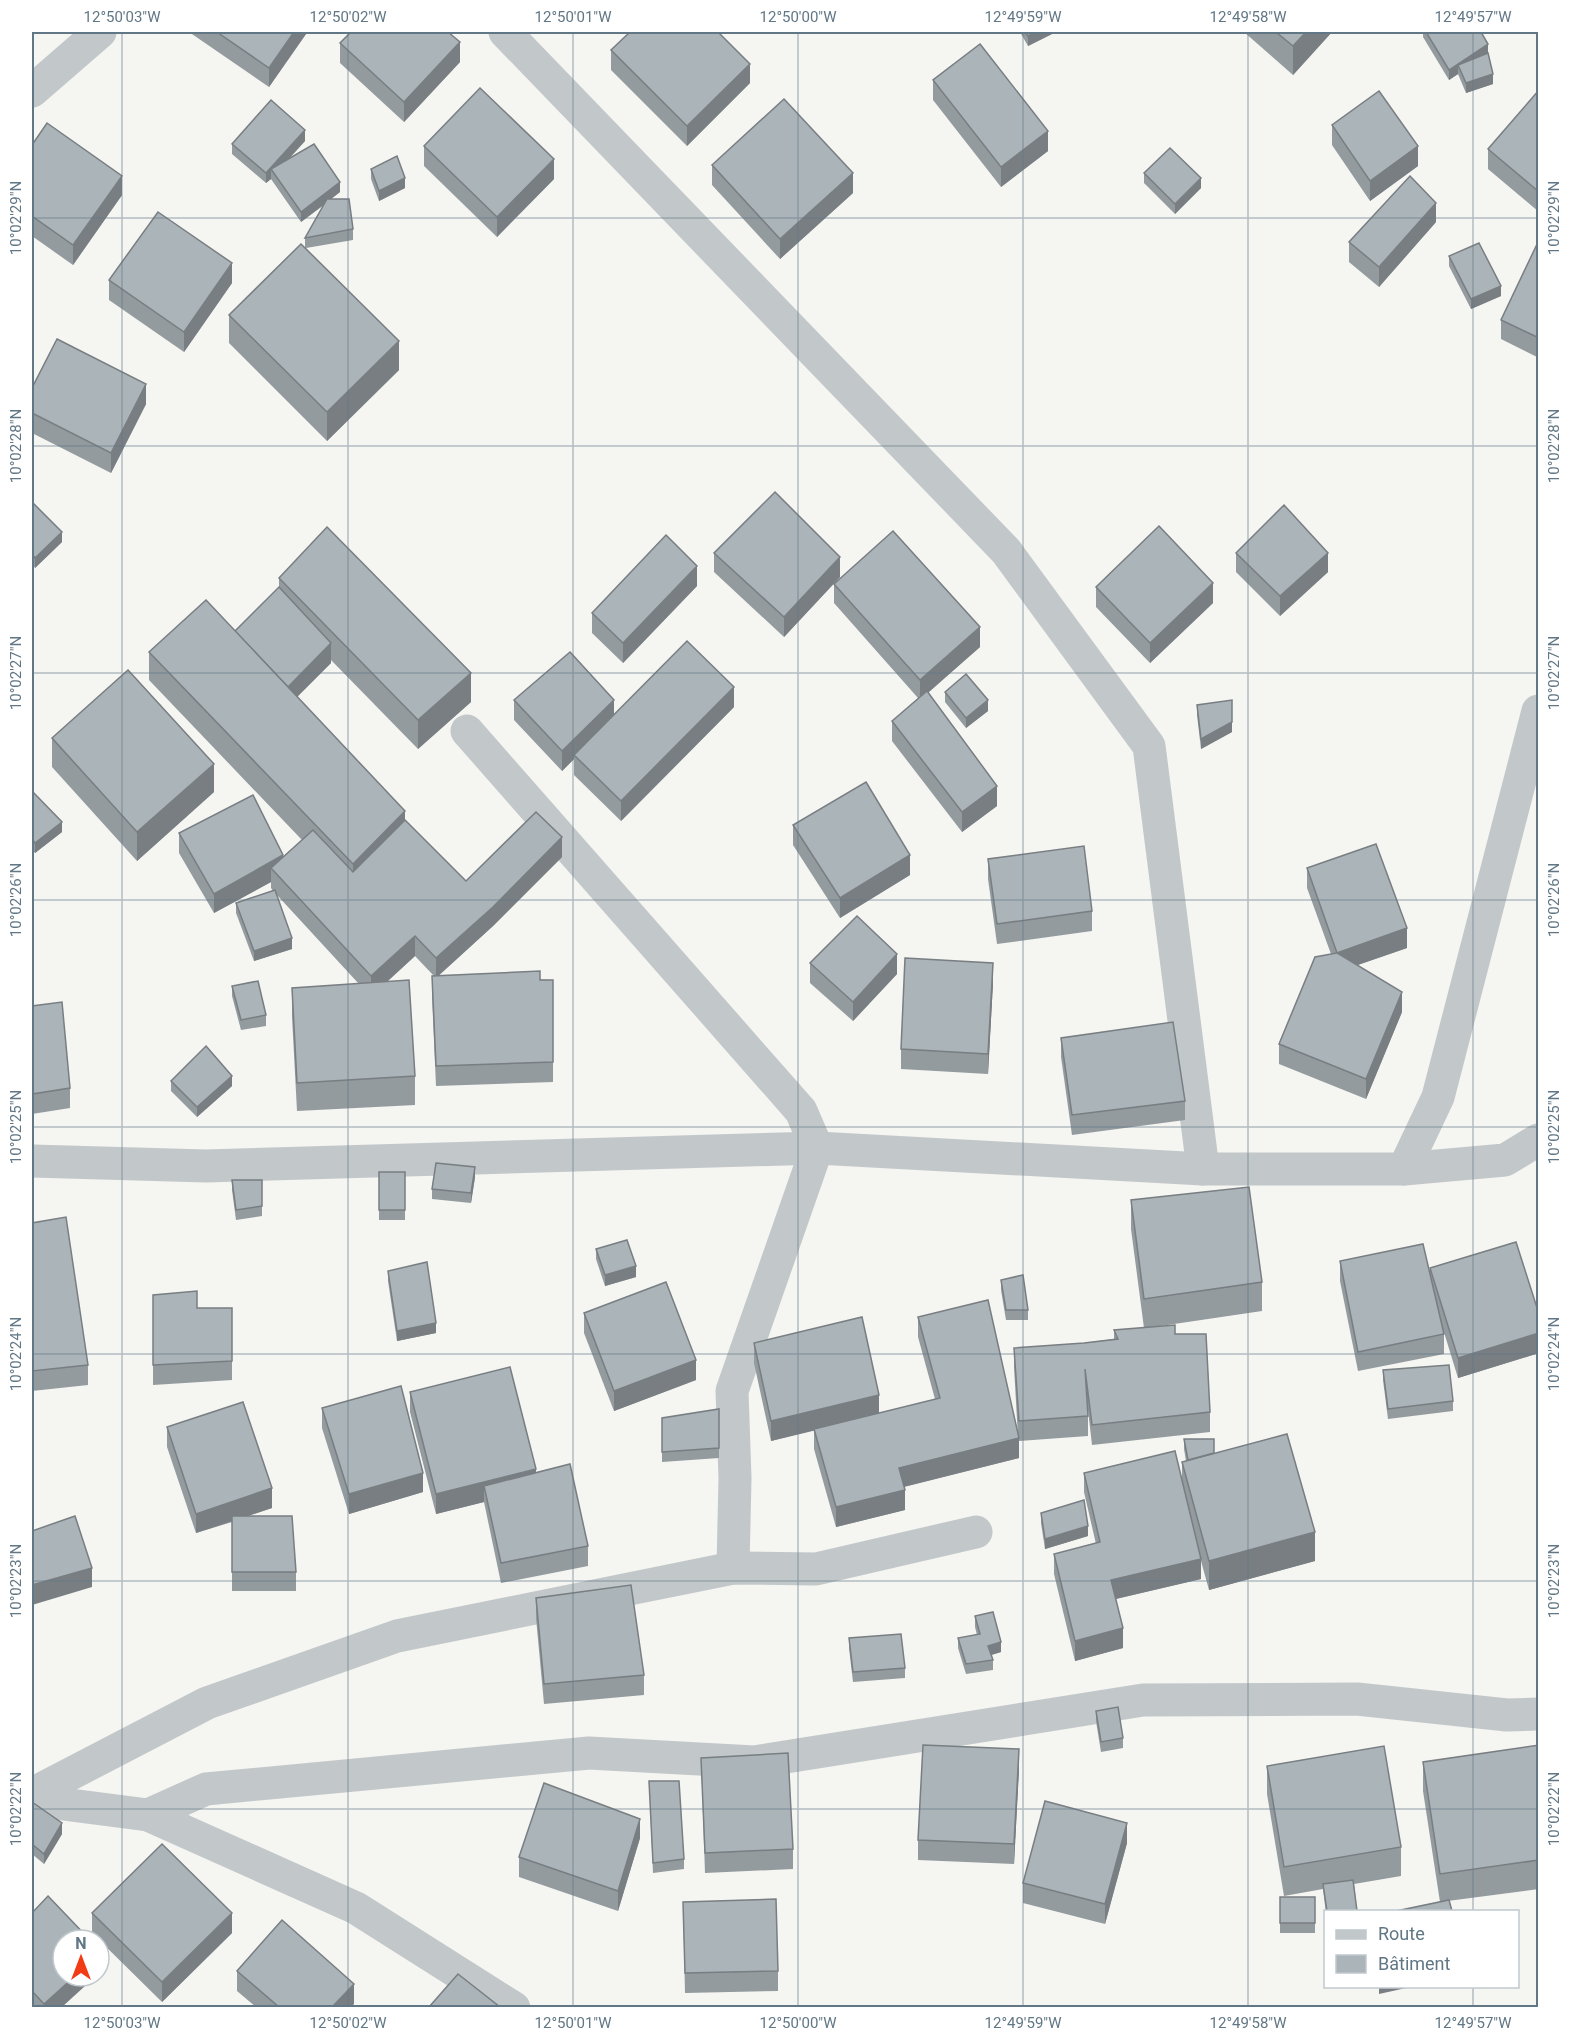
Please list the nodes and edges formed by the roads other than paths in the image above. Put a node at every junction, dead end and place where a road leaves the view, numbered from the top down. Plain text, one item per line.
1 (100, 32) edge
2 (505, 32) edge
3 (32, 91) edge
4 (1539, 711) edge
5 (468, 731) dead end
6 (1539, 1140) edge
7 (817, 1148) junction
8 (32, 1161) edge
9 (1203, 1169) junction
10 (1404, 1169) junction
11 (976, 1532) dead end
12 (733, 1568) junction
13 (1539, 1714) edge
14 (32, 1794) edge
15 (32, 1800) edge
16 (148, 1815) junction
17 (514, 2007) edge

1 - 3 street
2 - 9 street
4 - 10 street
5 - 7 street
6 - 10 street
7 - 8 street
7 - 9 street
7 - 12 street
9 - 10 street
11 - 12 street
12 - 14 street
13 - 16 street
15 - 16 street
16 - 17 street

